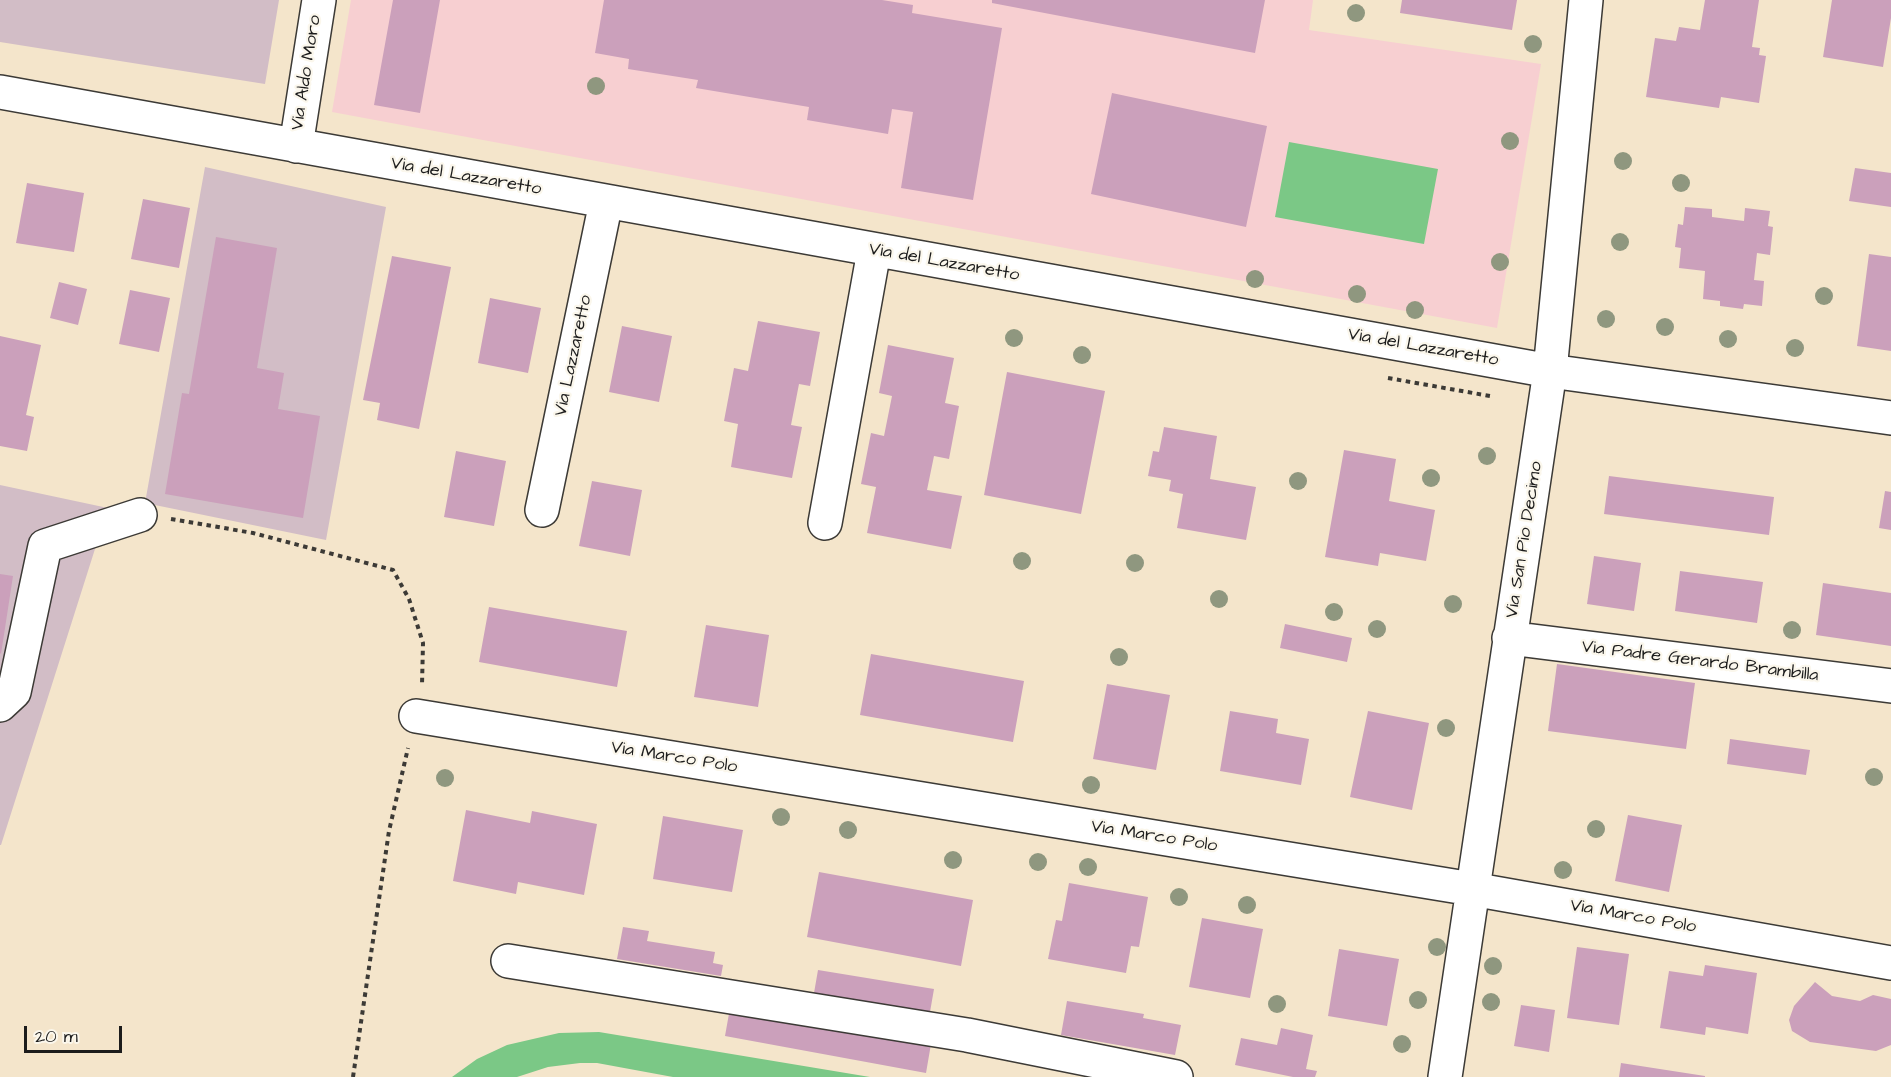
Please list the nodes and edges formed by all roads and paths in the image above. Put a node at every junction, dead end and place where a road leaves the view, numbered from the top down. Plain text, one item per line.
1 (319, 0) edge
2 (1586, 0) edge
3 (0, 92) edge
4 (296, 146) junction
5 (606, 202) junction
6 (874, 251) junction
7 (1550, 370) junction
8 (1891, 418) edge
9 (542, 510) dead end
10 (140, 515) joint
11 (825, 523) dead end
12 (1509, 638) junction
13 (1891, 686) edge
14 (0, 705) edge
15 (416, 716) junction
16 (1472, 889) junction
17 (508, 961) dead end
18 (1891, 963) edge
19 (353, 1077) edge
20 (1176, 1077) edge
21 (1445, 1077) edge

1 - 4 street, Via Aldo Moro
2 - 7 street, Via San Pio Decimo
3 - 4 street, Via del Lazzaretto
4 - 5 street, Via del Lazzaretto
5 - 6 street, Via del Lazzaretto
5 - 9 street, Via Lazzaretto
6 - 7 street, Via del Lazzaretto
6 - 11 street
7 - 8 street, Via del Lazzaretto
7 - 12 street, Via San Pio Decimo
10 - 14 street
10 - 15 path
12 - 13 street, Via Padre Gerardo Brambilla
12 - 16 street, Via San Pio Decimo
15 - 16 street, Via Marco Polo
15 - 19 path
16 - 18 street, Via Marco Polo
16 - 21 street, Via San Pio Decimo
17 - 20 street

